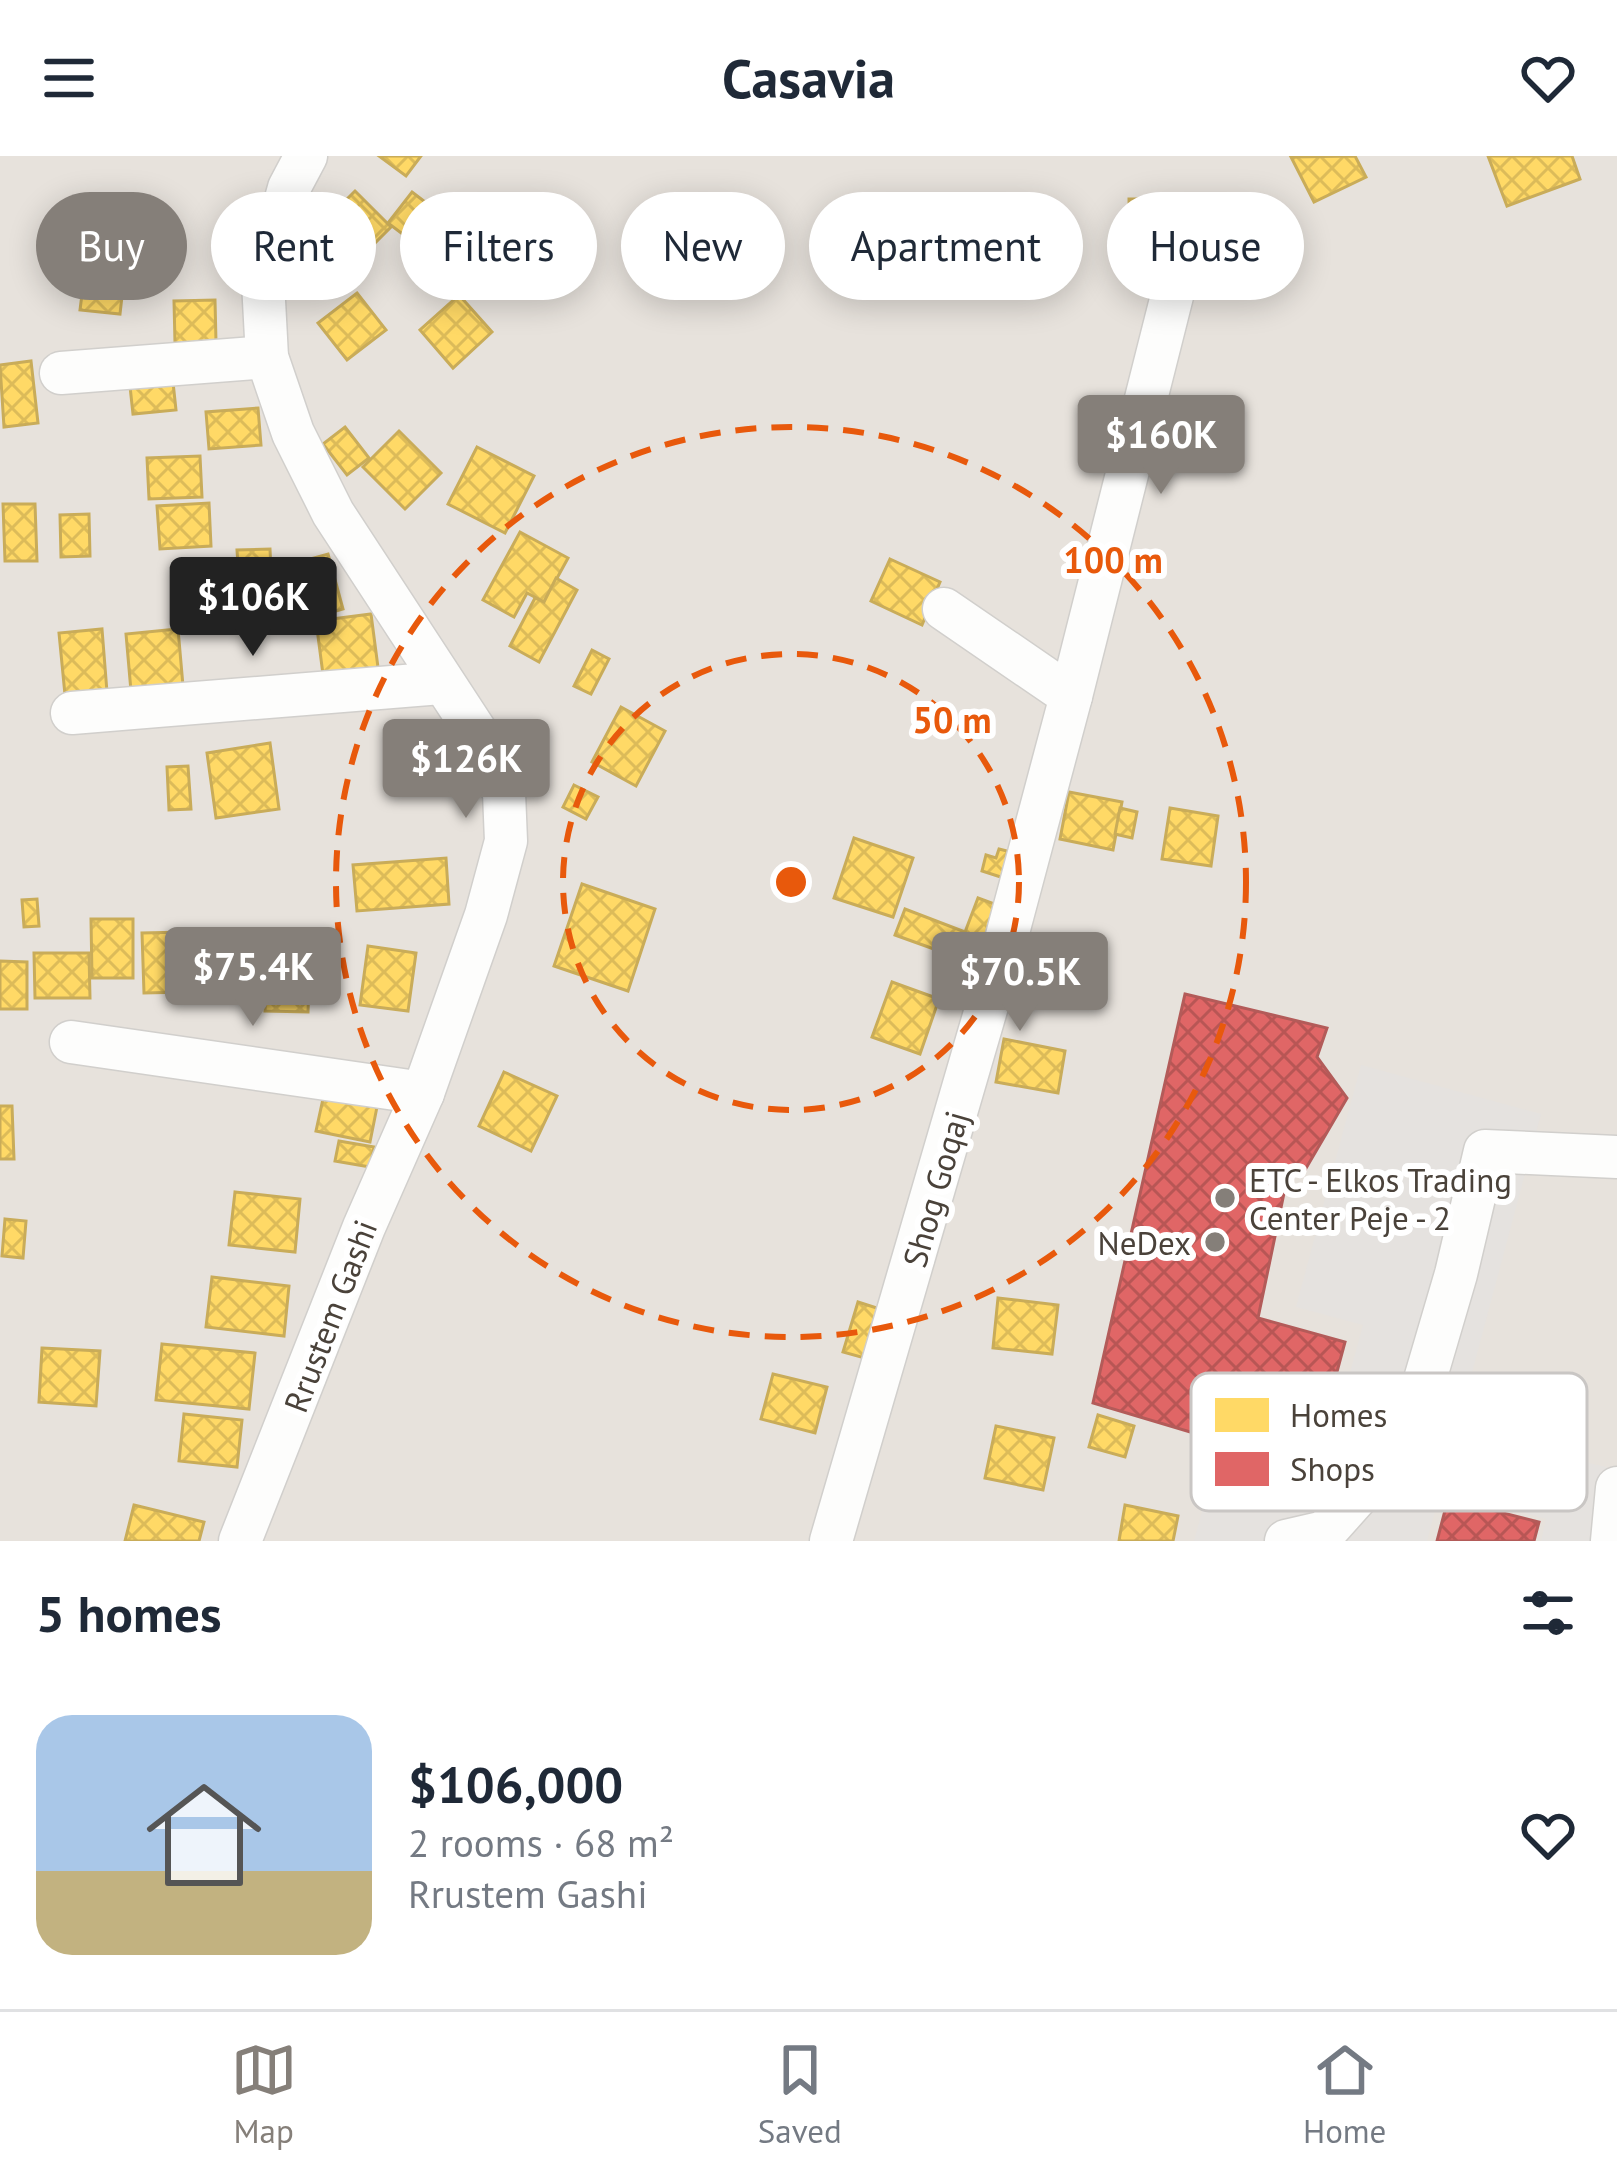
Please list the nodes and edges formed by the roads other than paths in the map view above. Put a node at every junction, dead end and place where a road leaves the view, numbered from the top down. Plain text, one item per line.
1 (306, 156) edge
2 (1171, 300) edge
3 (267, 357) junction
4 (61, 373) dead end
5 (944, 609) dead end
6 (441, 683) junction
7 (1071, 696) junction
8 (73, 713) dead end
9 (71, 1042) dead end
10 (423, 1093) junction
11 (1617, 1156) edge
12 (1427, 1373) edge
13 (1617, 1488) edge
14 (1344, 1511) edge
15 (1604, 1540) edge
16 (240, 1541) edge
17 (831, 1541) edge
18 (1286, 1541) edge

1 - 3 street, Rrustem Gashi
2 - 7 street, Shog Goqaj
3 - 4 street
3 - 6 street, Rrustem Gashi
5 - 7 street
6 - 8 street
6 - 10 street, Rrustem Gashi
7 - 17 street, Shog Goqaj
9 - 10 street
10 - 16 street, Rrustem Gashi
11 - 12 street
13 - 15 street
14 - 18 street

